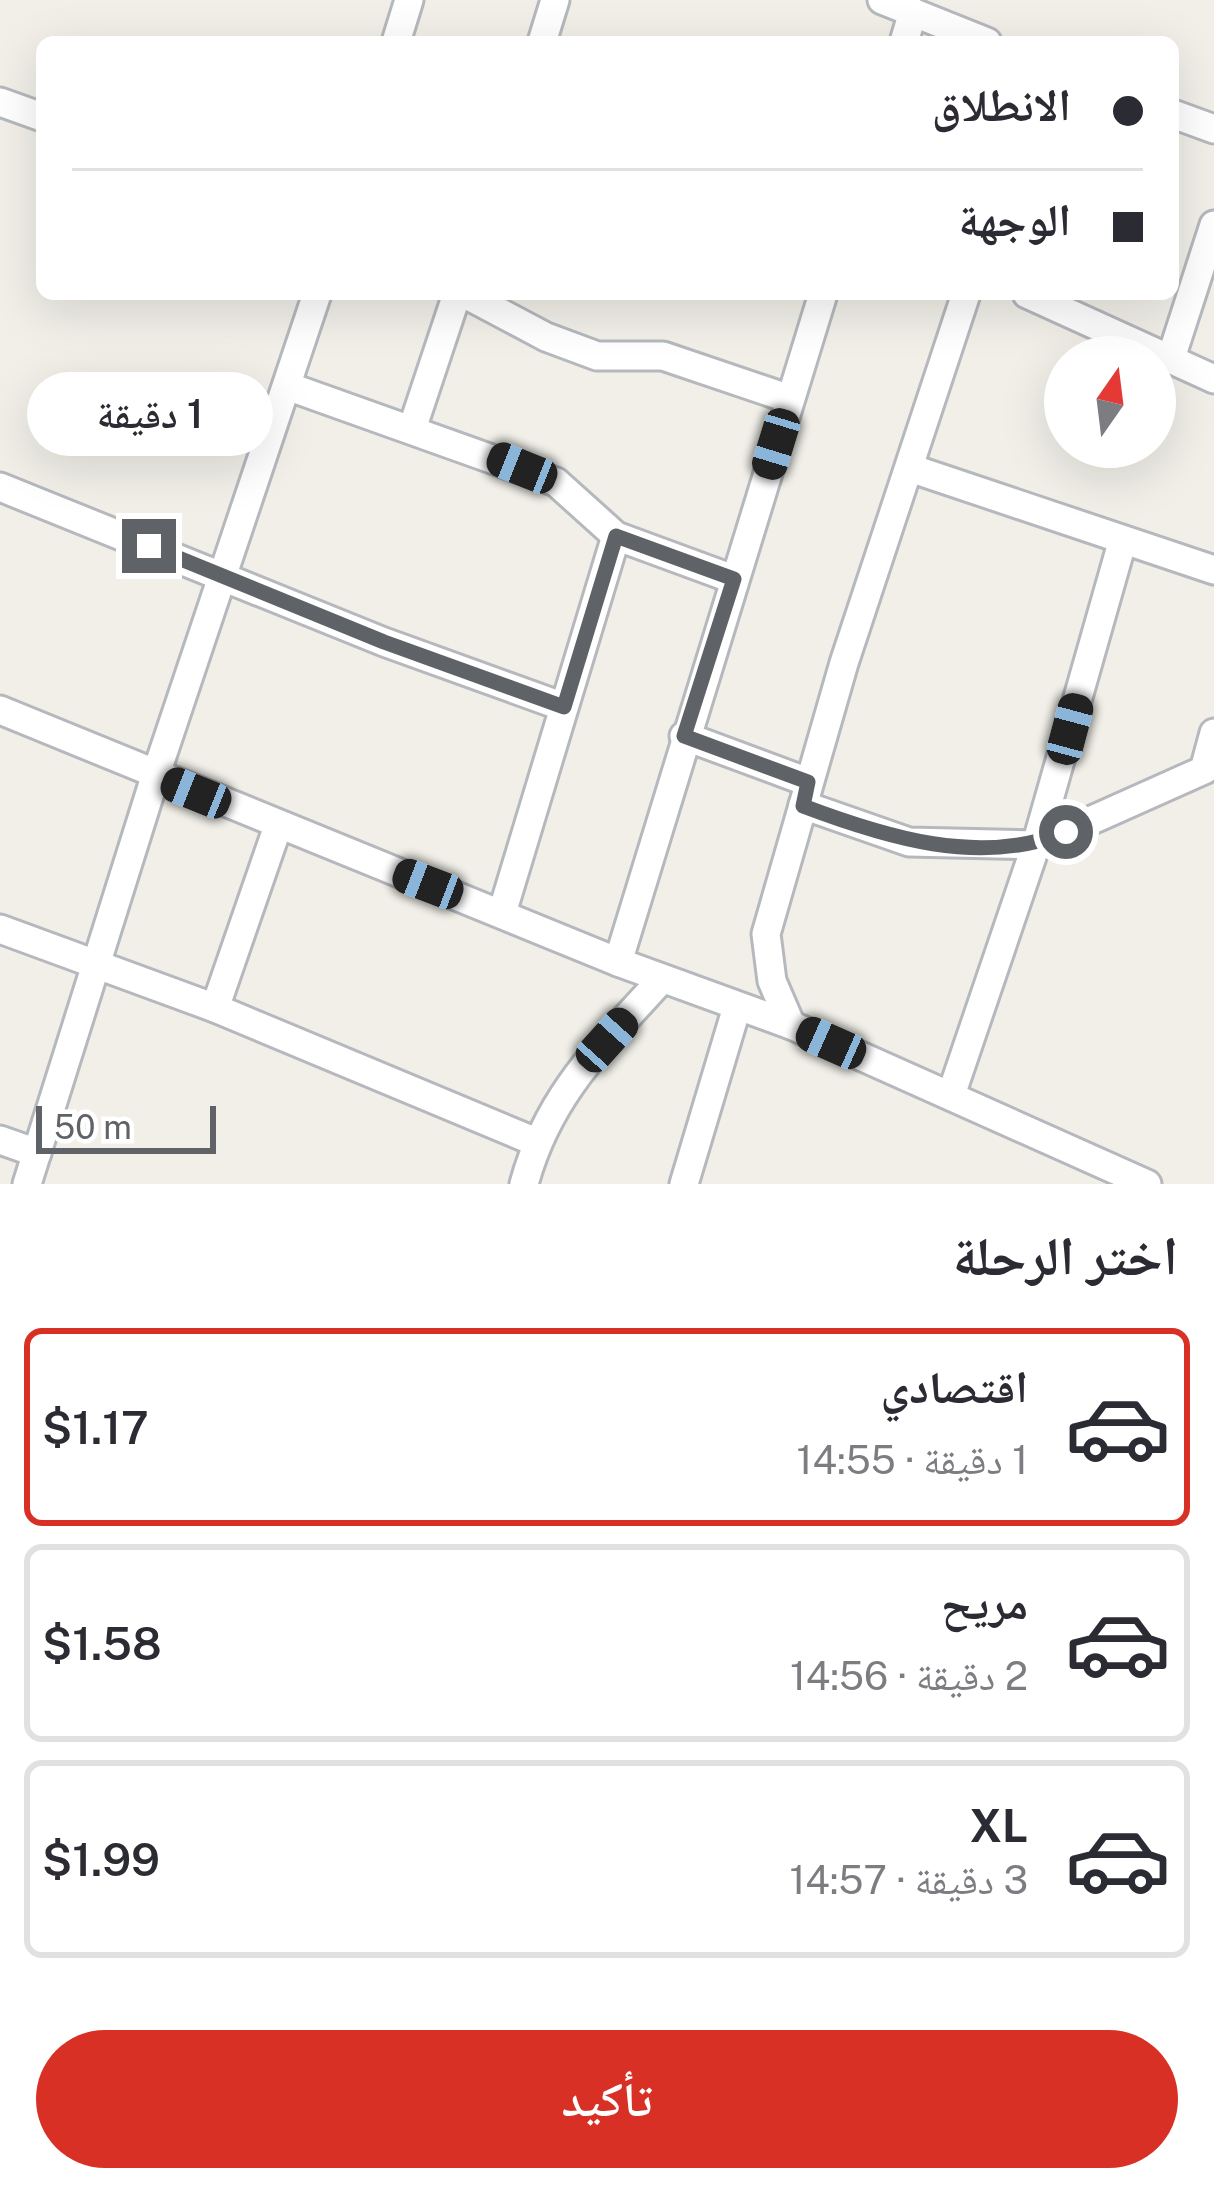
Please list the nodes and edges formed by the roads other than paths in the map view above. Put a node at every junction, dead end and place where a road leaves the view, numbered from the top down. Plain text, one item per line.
1 (409, 0) edge
2 (555, 0) edge
3 (881, 0) edge
4 (913, 12) junction
5 (398, 36) edge
6 (544, 36) edge
7 (906, 36) edge
8 (972, 36) edge
9 (0, 102) edge
10 (36, 115) edge
11 (1179, 116) edge
12 (1214, 129) edge
13 (1214, 225) edge
14 (315, 300) edge
15 (459, 300) edge
16 (472, 300) edge
17 (821, 300) edge
18 (964, 300) edge
19 (1040, 300) edge
20 (1122, 336) edge
21 (1176, 343) edge
22 (1176, 360) edge
23 (1214, 379) edge
24 (287, 386) junction
25 (790, 399) junction
26 (412, 429) junction
27 (910, 468) junction
28 (0, 487) edge
29 (616, 536) junction
30 (1122, 542) junction
31 (1214, 570) edge
32 (224, 575) junction
33 (734, 579) junction
34 (564, 707) junction
35 (0, 710) edge
36 (1214, 733) edge
37 (684, 736) junction
38 (155, 777) junction
39 (806, 794) junction
40 (278, 826) junction
41 (1036, 844) junction
42 (502, 913) junction
43 (0, 929) edge
44 (618, 962) junction
45 (96, 964) junction
46 (662, 979) junction
47 (737, 1007) junction
48 (215, 1008) junction
49 (790, 1025) junction
50 (951, 1095) junction
51 (0, 1140) edge
52 (536, 1142) junction
53 (37, 1153) junction
54 (1135, 1182) edge
55 (27, 1184) edge
56 (524, 1184) edge
57 (685, 1184) edge

1 - 5 street
2 - 6 street
3 - 4 street
4 - 7 street
4 - 8 street
9 - 10 street
11 - 12 street
13 - 21 street
14 - 24 street
15 - 26 street
16 - 25 street
17 - 25 street
18 - 27 street
19 - 20 street
22 - 23 street
24 - 26 street
24 - 32 street
25 - 33 street
26 - 29 street
27 - 30 street
27 - 39 street
28 - 32 street
29 - 33 street
29 - 34 street
30 - 31 street
30 - 41 street
32 - 34 street
32 - 38 street
33 - 37 street
34 - 42 street
35 - 38 street
36 - 41 street
37 - 39 street
37 - 44 street
38 - 40 street
38 - 45 street
39 - 41 street
39 - 49 street
40 - 42 street
40 - 48 street
41 - 50 street
42 - 44 street
43 - 45 street
44 - 46 street
45 - 48 street
45 - 53 street
46 - 47 street
46 - 52 street
47 - 49 street
47 - 57 street
48 - 52 street
49 - 50 street
50 - 54 street
51 - 53 street
52 - 56 street
53 - 55 street

